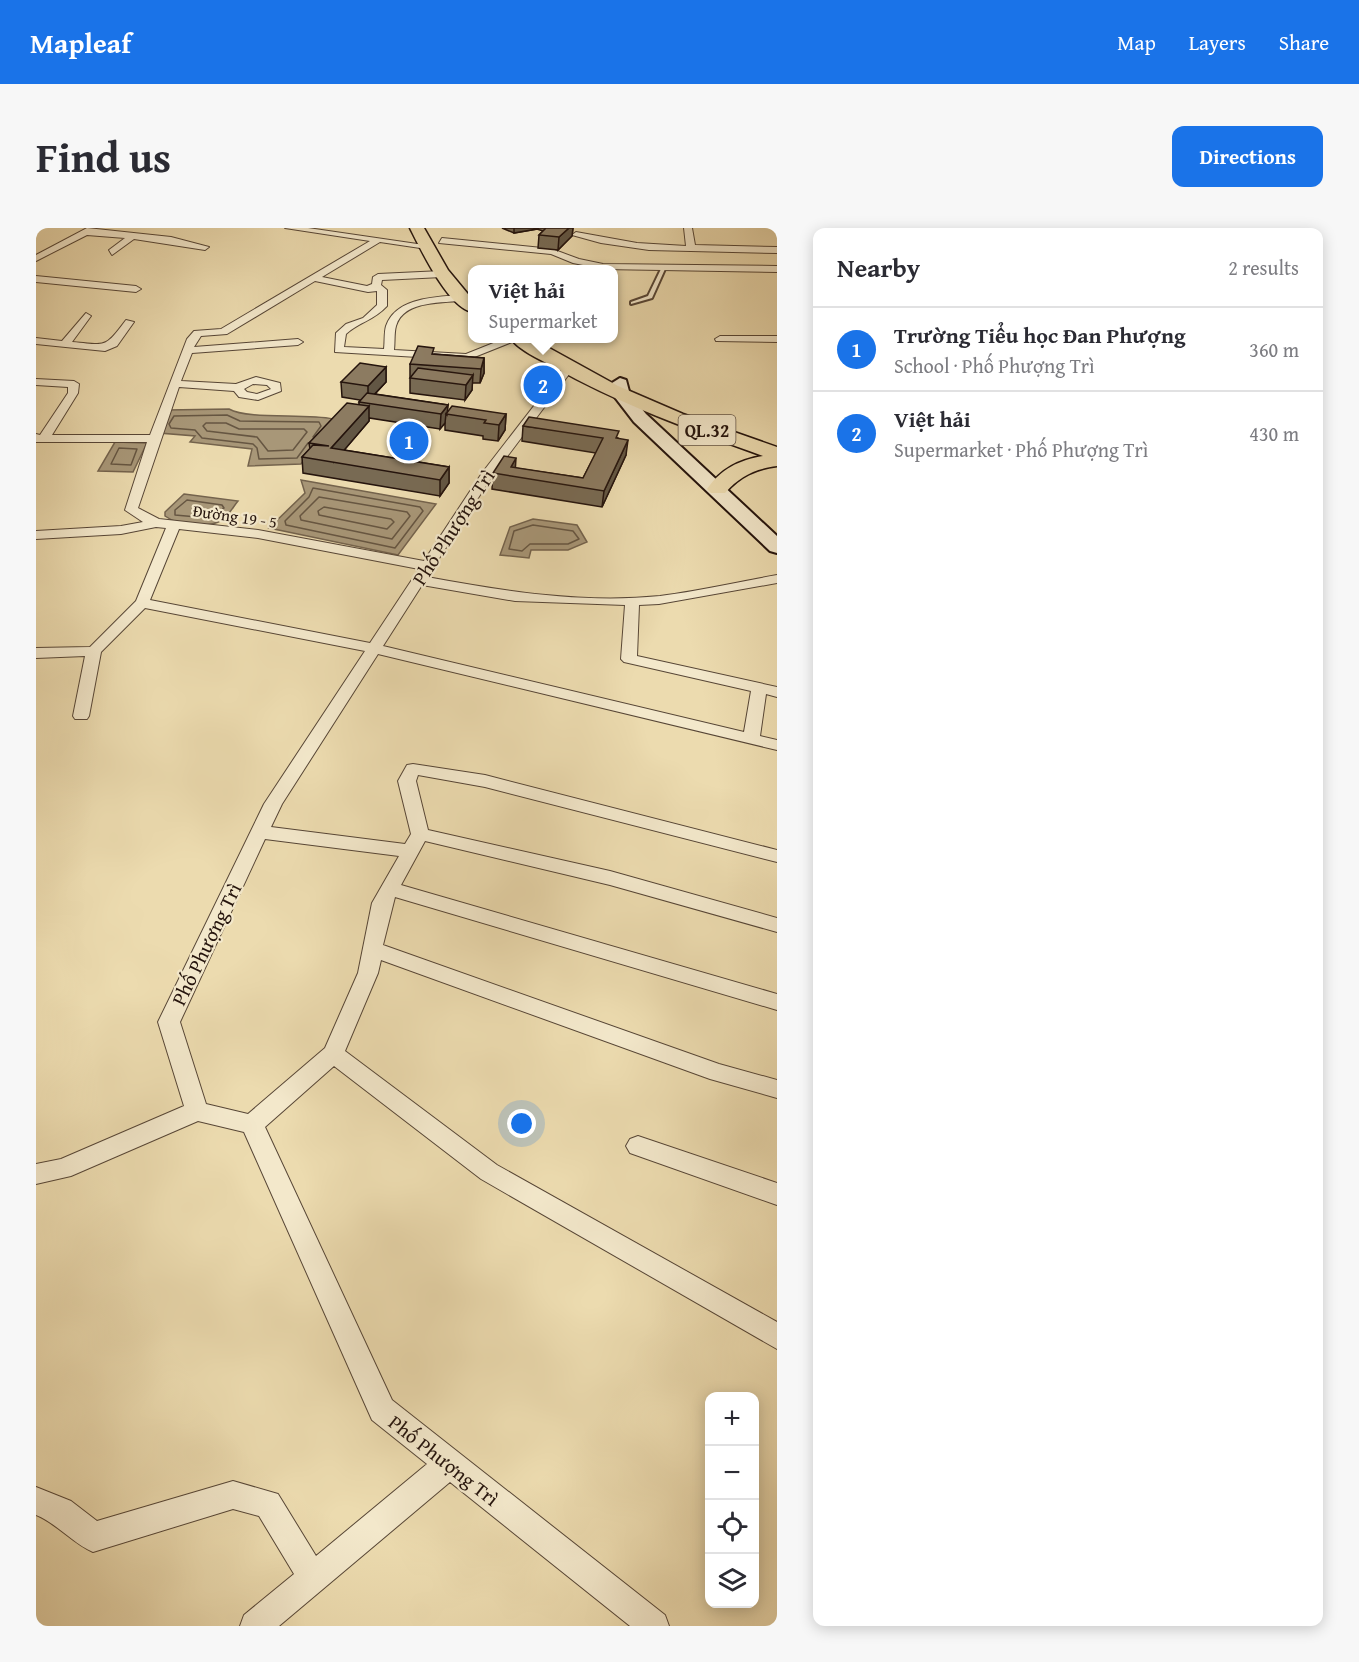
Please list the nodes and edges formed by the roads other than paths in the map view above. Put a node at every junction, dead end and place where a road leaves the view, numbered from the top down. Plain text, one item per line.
1 (289, 228) edge
2 (688, 228) edge
3 (92, 231) edge
4 (133, 236) junction
5 (441, 238) edge
6 (423, 239) edge
7 (378, 240) junction
8 (46, 242) dead end
9 (571, 242) edge
10 (66, 243) junction
11 (205, 247) dead end
12 (691, 248) junction
13 (777, 250) edge
14 (112, 252) dead end
15 (41, 253) edge
16 (36, 258) edge
17 (617, 265) edge
18 (618, 266) edge
19 (663, 269) junction
20 (777, 269) edge
21 (372, 270) dead end
22 (440, 271) junction
23 (313, 278) junction
24 (36, 279) edge
25 (376, 286) junction
26 (136, 289) dead end
27 (468, 296) edge
28 (468, 297) edge
29 (468, 298) edge
30 (633, 303) dead end
31 (86, 316) dead end
32 (129, 322) dead end
33 (720, 339) dead end
34 (777, 339) edge
35 (36, 341) edge
36 (298, 342) dead end
37 (506, 343) edge
38 (524, 343) edge
39 (549, 343) edge
40 (64, 344) junction
41 (189, 350) junction
42 (389, 351) dead end
43 (568, 369) junction
44 (36, 382) edge
45 (176, 384) junction
46 (238, 388) dead end
47 (633, 398) junction
48 (40, 438) edge
49 (154, 439) junction
50 (777, 441) edge
51 (753, 446) junction
52 (777, 454) edge
53 (777, 460) edge
54 (718, 489) junction
55 (156, 523) junction
56 (174, 525) junction
57 (36, 535) edge
58 (777, 547) edge
59 (423, 573) junction
60 (777, 579) edge
61 (632, 601) junction
62 (142, 603) junction
63 (374, 648) junction
64 (94, 651) junction
65 (36, 653) edge
66 (759, 688) junction
67 (777, 692) edge
68 (81, 716) dead end
69 (751, 738) junction
70 (777, 745) edge
71 (260, 832) junction
72 (420, 834) junction
73 (410, 851) junction
74 (777, 856) edge
75 (389, 888) junction
76 (777, 925) edge
77 (373, 949) junction
78 (777, 1002) edge
79 (333, 1054) junction
80 (777, 1089) edge
81 (197, 1111) junction
82 (252, 1124) junction
83 (638, 1146) dead end
84 (36, 1174) edge
85 (777, 1194) edge
86 (777, 1336) edge
87 (449, 1464) junction
88 (36, 1501) edge
89 (313, 1578) junction
90 (255, 1626) edge
91 (654, 1626) edge

1 - 7 street
2 - 12 street
3 - 4 street
3 - 10 street
4 - 11 street
4 - 14 street
5 - 6 highway
5 - 9 street
5 - 27 highway
6 - 7 street
6 - 22 highway
7 - 23 street
8 - 10 street
9 - 12 street
9 - 17 street
10 - 15 street
12 - 13 street
15 - 16 street
18 - 19 street
19 - 20 street
19 - 30 lane
21 - 22 street
22 - 25 street
22 - 28 highway
23 - 25 street
23 - 41 street
24 - 26 street
25 - 37 street
29 - 42 street
31 - 40 street
32 - 40 street
33 - 34 street
35 - 40 street
36 - 41 street
38 - 43 highway, QL.32
39 - 47 highway, QL.32
41 - 45 street
43 - 47 highway, QL.32
43 - 59 street, Phố Phượng Trì
44 - 48 street
45 - 46 street
45 - 49 street
47 - 50 highway, QL.32
47 - 51 highway, QL.32
47 - 54 main road, QL.32
48 - 49 street
49 - 55 street
51 - 52 highway, QL.32
51 - 54 highway
53 - 54 highway
54 - 58 main road, QL.32
55 - 56 street, Đường 19 - 5
55 - 57 street, Đường 19 - 5
56 - 59 street, Đường 19 - 5
56 - 62 street
59 - 61 street, Đường 19 - 5
59 - 63 street, Phố Phượng Trì
60 - 61 street, Đường 19 - 5
61 - 66 street
62 - 63 street
62 - 64 street
63 - 69 street
63 - 71 street, Phố Phượng Trì
64 - 65 street
64 - 68 street
66 - 67 street
66 - 69 street
69 - 70 street
71 - 73 street
71 - 81 street, Phố Phượng Trì
72 - 73 street
72 - 74 street
72 - 76 street
73 - 75 street
75 - 77 street
75 - 78 street
77 - 79 street
77 - 80 street
79 - 82 street
79 - 86 street
81 - 82 street
81 - 84 street
82 - 87 street, Phố Phượng Trì
83 - 85 street
87 - 89 street
87 - 91 street, Phố Phượng Trì
88 - 89 street
89 - 90 street

